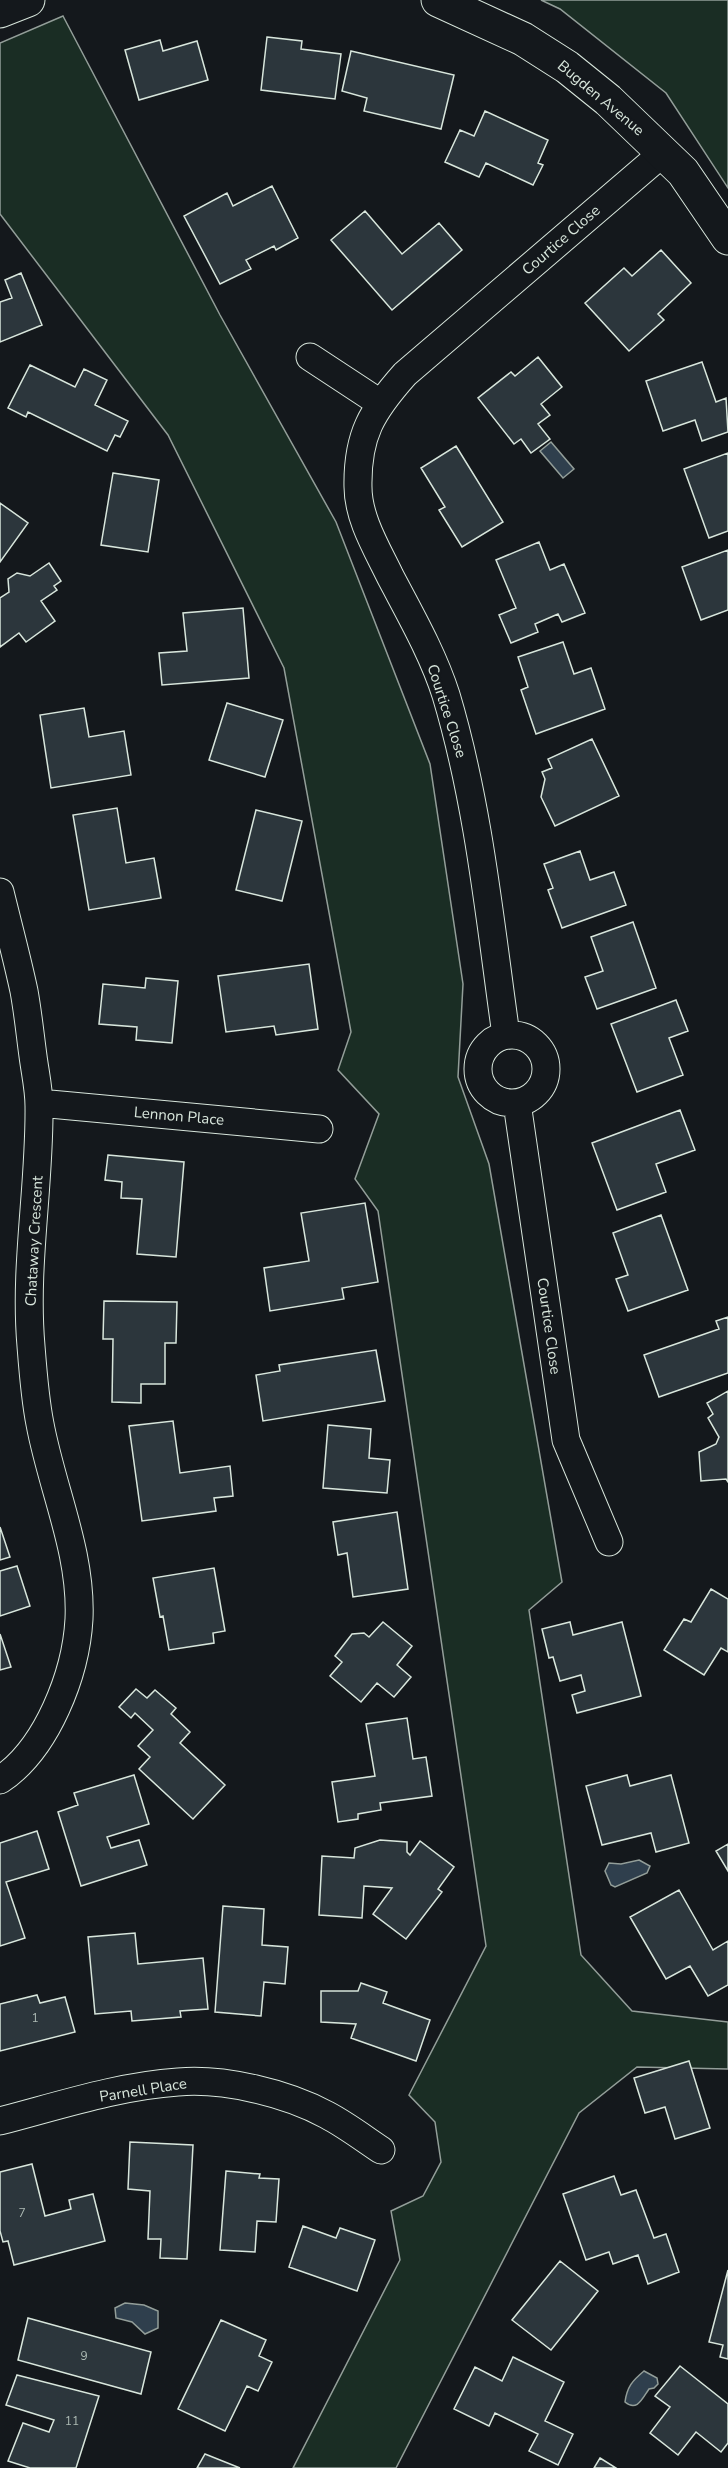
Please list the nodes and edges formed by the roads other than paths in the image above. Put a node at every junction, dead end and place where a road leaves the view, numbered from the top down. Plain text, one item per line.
1 (28, 0) edge
2 (438, 0) edge
3 (0, 12) edge
4 (664, 152) junction
5 (728, 238) edge
6 (310, 357) dead end
7 (380, 403) junction
8 (0, 892) edge
9 (506, 1035) junction
10 (39, 1103) junction
11 (517, 1103) junction
12 (319, 1129) dead end
13 (609, 1542) dead end
14 (0, 1780) edge
15 (0, 2121) edge
16 (381, 2150) dead end

1 - 3 street
2 - 4 street, Bugden Avenue
4 - 5 street, Bugden Avenue
4 - 7 street, Courtice Close
6 - 7 street
7 - 9 street, Courtice Close
8 - 10 street, Chataway Crescent
9 - 11 street
9 - 11 street
10 - 12 street, Lennon Place
10 - 14 street, Chataway Crescent
11 - 13 street, Courtice Close
15 - 16 street, Parnell Place

